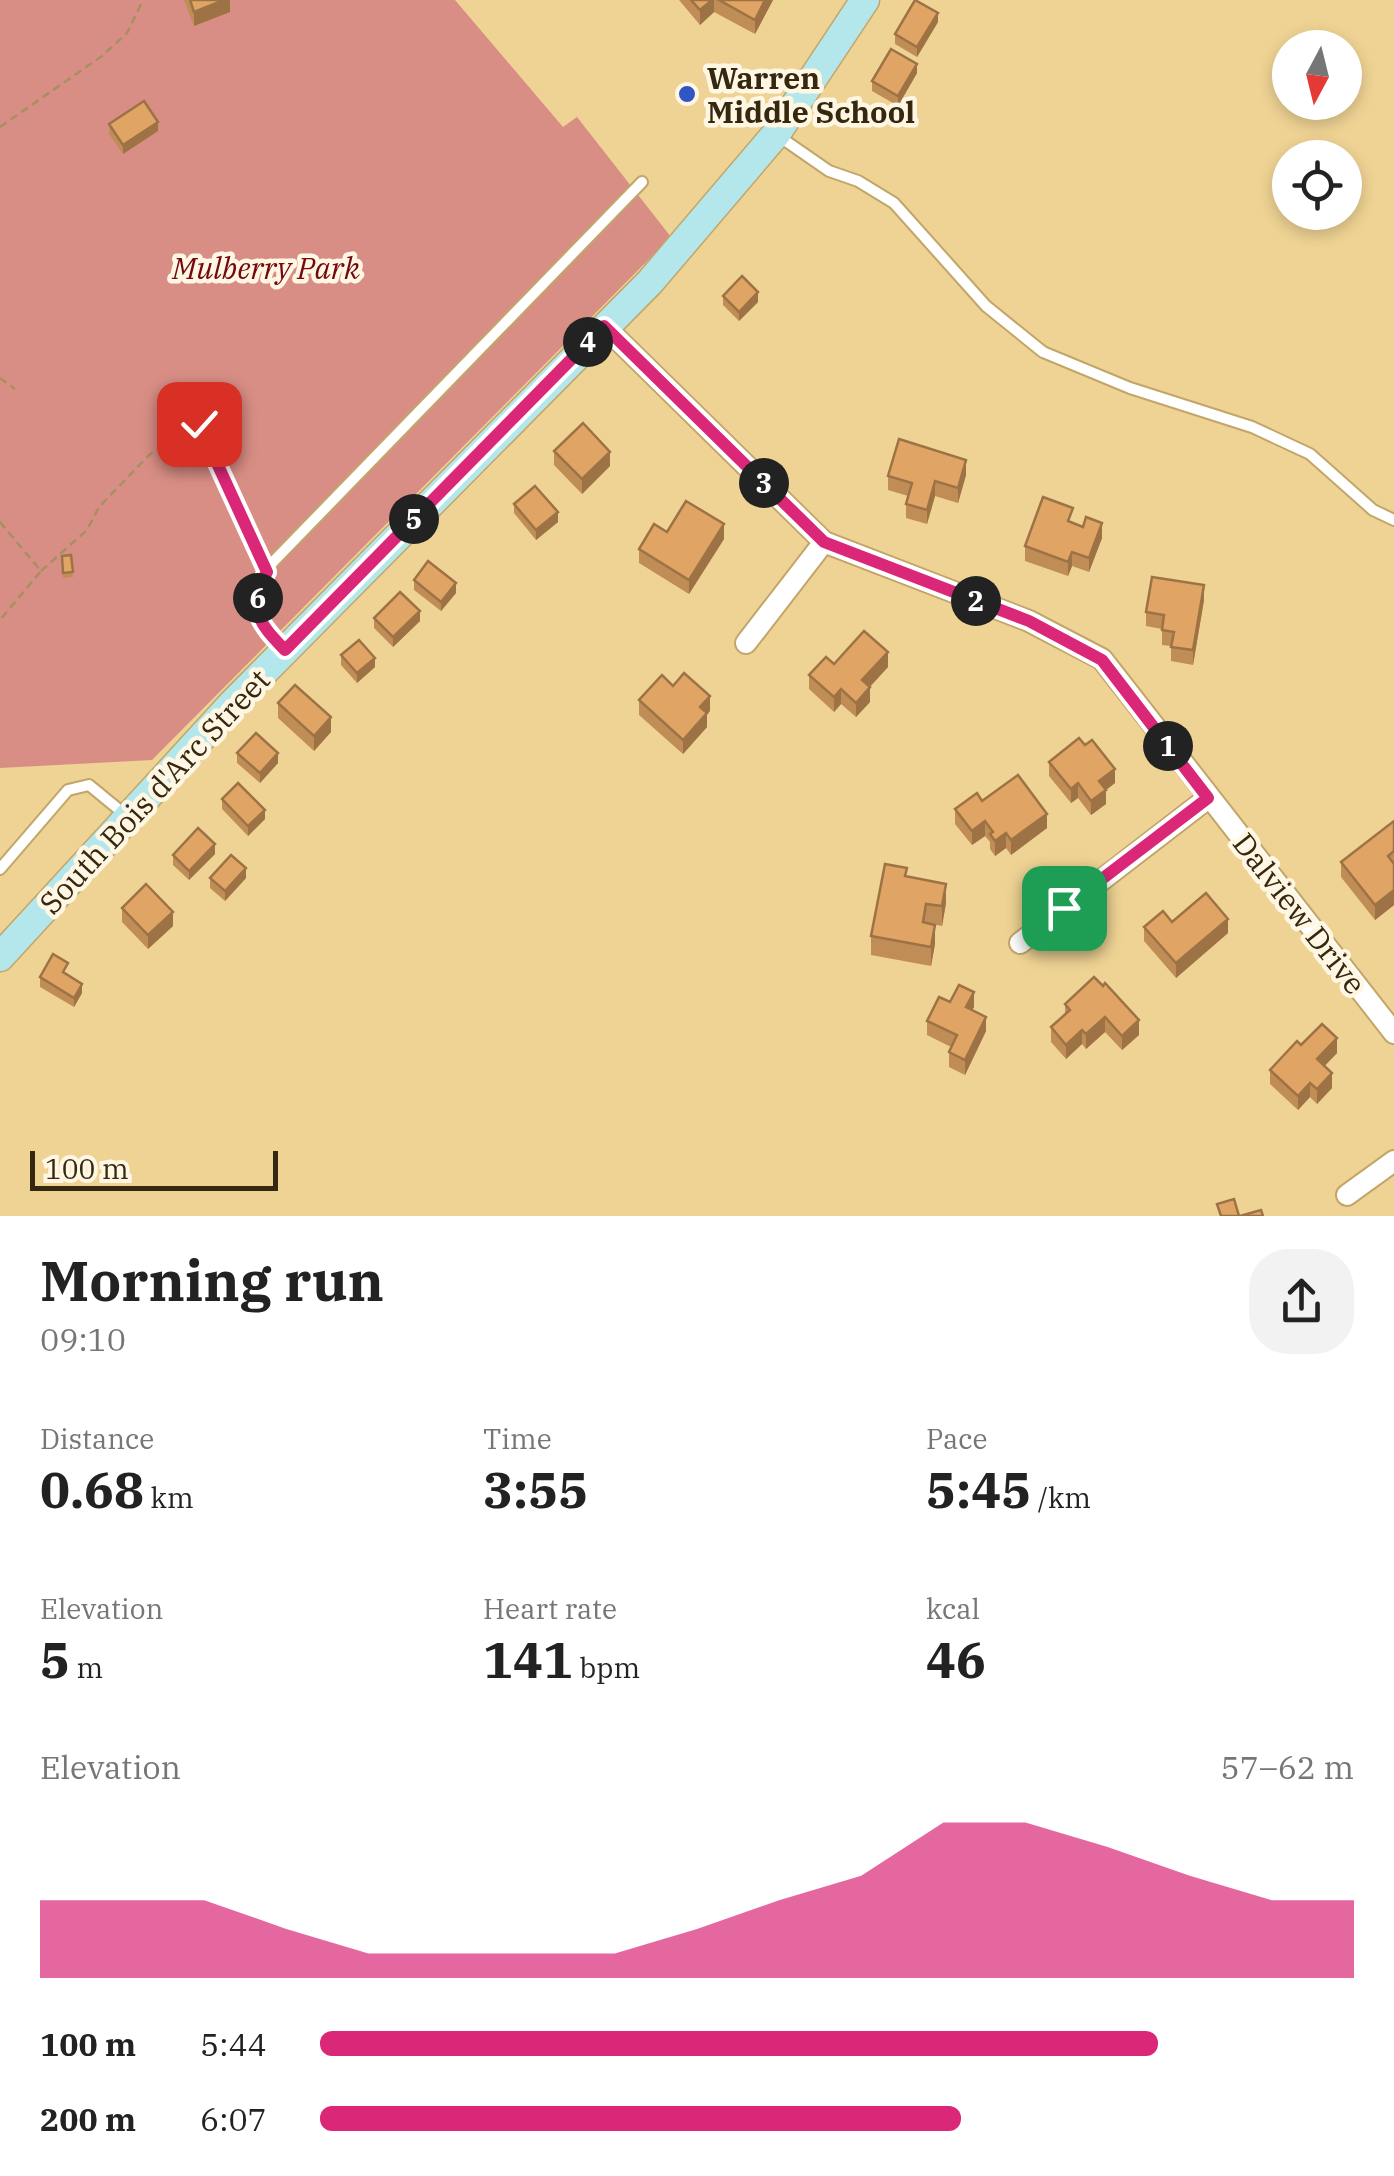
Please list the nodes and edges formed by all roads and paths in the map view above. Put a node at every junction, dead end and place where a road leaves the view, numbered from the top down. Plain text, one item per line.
1 (143, 0) edge
2 (865, 0) edge
3 (0, 128) edge
4 (776, 134) junction
5 (642, 182) dead end
6 (604, 326) junction
7 (0, 378) edge
8 (16, 388) dead end
9 (218, 412) dead end
10 (199, 424) junction
11 (1394, 520) edge
12 (0, 522) edge
13 (824, 542) junction
14 (41, 571) junction
15 (267, 572) junction
16 (0, 620) edge
17 (746, 643) dead end
18 (285, 650) junction
19 (1208, 798) junction
20 (128, 817) junction
21 (0, 869) edge
22 (1020, 943) dead end
23 (0, 956) edge
24 (1394, 1032) edge
25 (1394, 1161) edge
26 (1347, 1195) dead end

1 - 3 path
2 - 4 main road, South Bois d'Arc Street
4 - 6 main road, South Bois d'Arc Street
4 - 11 lane
5 - 15 lane
6 - 13 street, Dalview Drive
6 - 18 main road, South Bois d'Arc Street
7 - 8 path
9 - 10 path
10 - 14 path
10 - 15 path
12 - 14 path
13 - 17 street
13 - 19 street, Dalview Drive
14 - 16 path
15 - 18 lane
18 - 20 main road, South Bois d'Arc Street
19 - 22 street
19 - 24 street, Dalview Drive
20 - 21 lane
20 - 23 main road, South Bois d'Arc Street
25 - 26 street

